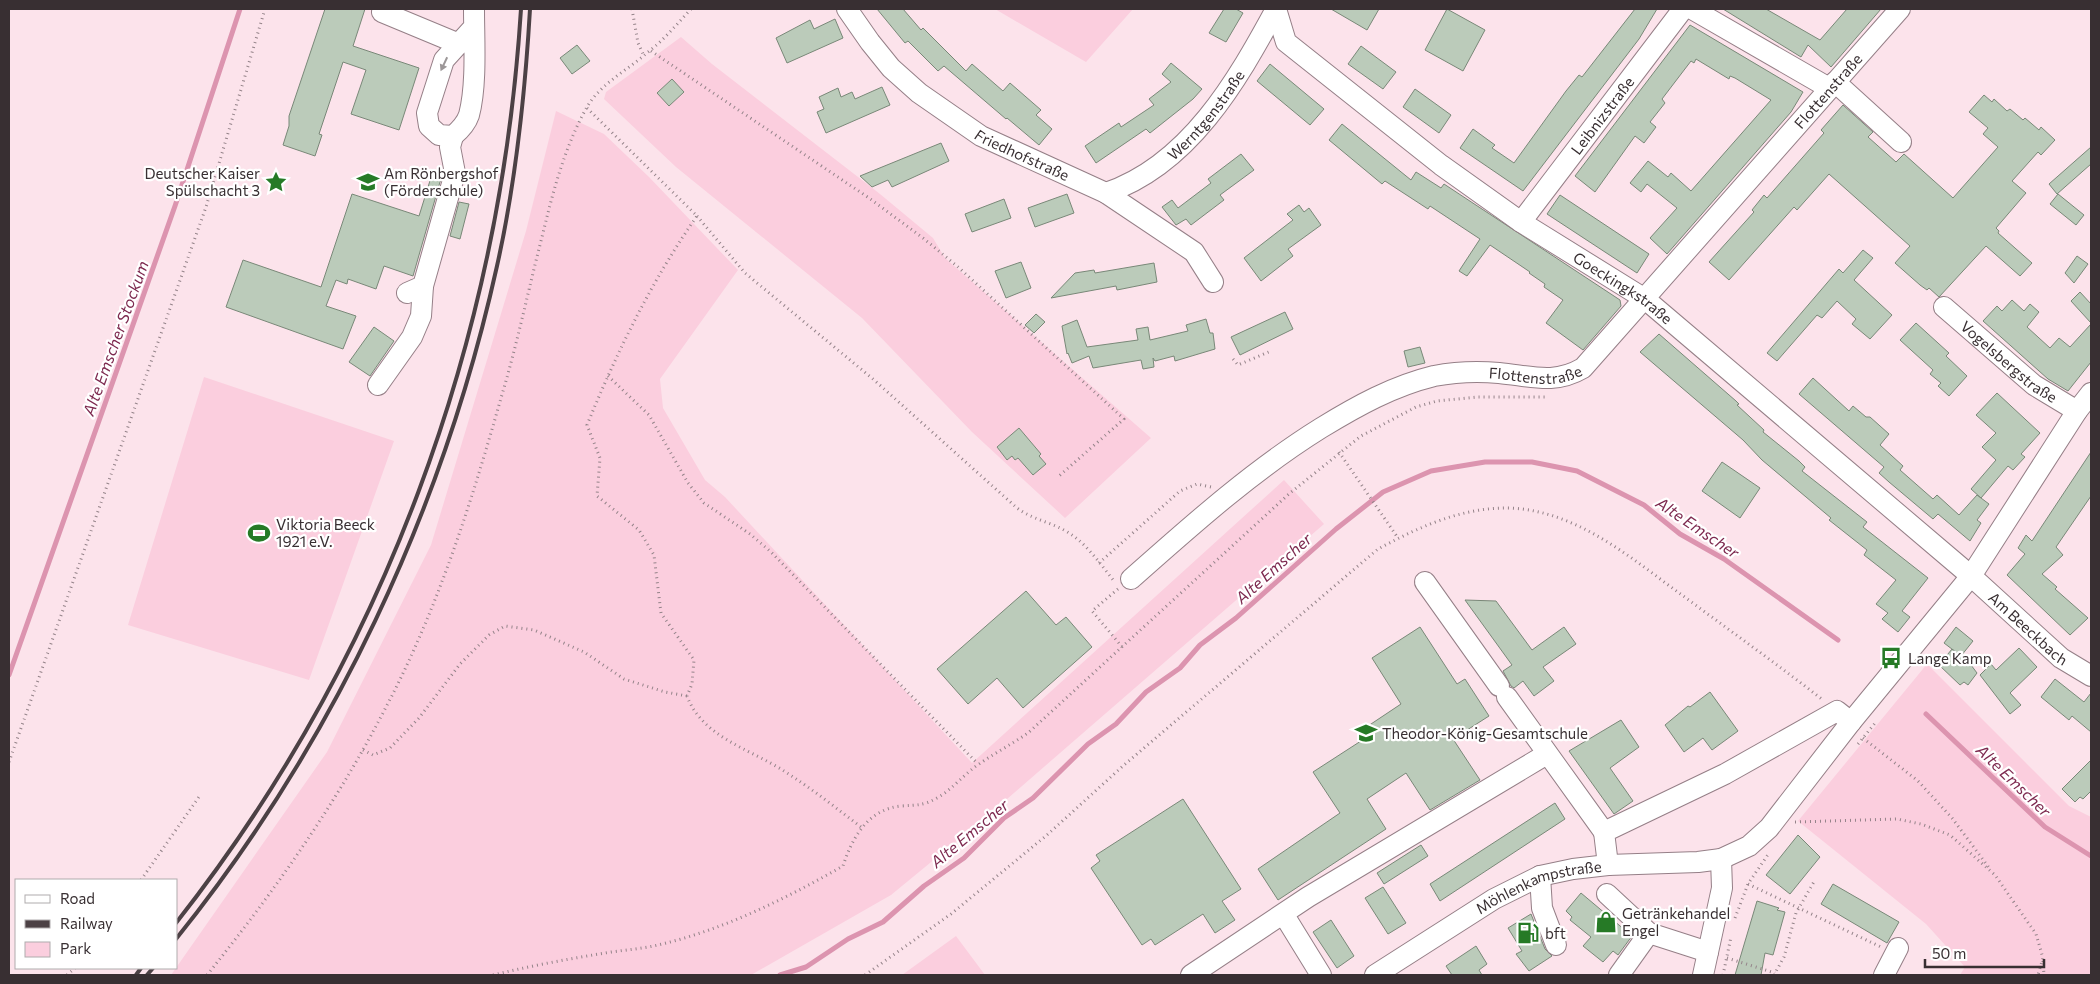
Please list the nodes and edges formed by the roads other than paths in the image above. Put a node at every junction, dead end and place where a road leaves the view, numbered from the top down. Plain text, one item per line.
1 (847, 9) edge
2 (1276, 9) edge
3 (1683, 9) edge
4 (1692, 9) edge
5 (1900, 9) edge
6 (382, 12) dead end
7 (474, 18) edge
8 (459, 44) junction
9 (1832, 85) junction
10 (453, 136) junction
11 (1901, 142) dead end
12 (1106, 193) junction
13 (1521, 222) junction
14 (1213, 282) dead end
15 (1645, 299) junction
16 (1944, 307) dead end
17 (378, 385) dead end
18 (2091, 394) edge
19 (2077, 411) junction
20 (1971, 576) junction
21 (1131, 579) dead end
22 (1425, 582) dead end
23 (2091, 676) edge
24 (1844, 716) junction
25 (1547, 754) junction
26 (1604, 832) junction
27 (1720, 859) junction
28 (1608, 865) junction
29 (1540, 876) junction
30 (1607, 894) dead end
31 (1284, 915) junction
32 (1649, 933) junction
33 (1556, 945) dead end
34 (1896, 951) road end
35 (1708, 952) junction
36 (1191, 975) edge
37 (1321, 975) edge
38 (1375, 975) edge
39 (1619, 975) edge
40 (1703, 975) edge
41 (1884, 975) edge

1 - 12 street, Friedhofstraße
2 - 12 street, Werntgenstraße
2 - 13 street, Goeckingkstraße
3 - 13 street, Leibnizstraße
4 - 9 street
5 - 9 street, Flottenstraße
6 - 8 street
7 - 8 street
7 - 10 street
8 -> 10 street
9 - 11 street
9 - 15 street, Flottenstraße
10 - 17 street
12 - 14 street, Friedhofstraße
13 - 15 street, Goeckingkstraße
15 - 20 street, Goeckingkstraße
15 - 21 street, Flottenstraße
16 - 19 street, Vogelsbergstraße
18 - 19 street
19 - 20 street
20 - 23 street, Am Beeckbach
20 - 24 street
22 - 25 street
24 - 26 street
24 - 27 street
25 - 26 street
25 - 31 street
26 - 28 street
27 - 28 street, Möhlenkampstraße
27 - 35 street
28 - 29 street, Möhlenkampstraße
29 - 33 street
29 - 38 street, Möhlenkampstraße
30 - 32 street, Möhlenkampstraße
31 - 36 street
31 - 37 street
32 - 35 street, Möhlenkampstraße
32 - 39 street
34 - 41 street
35 - 40 street

